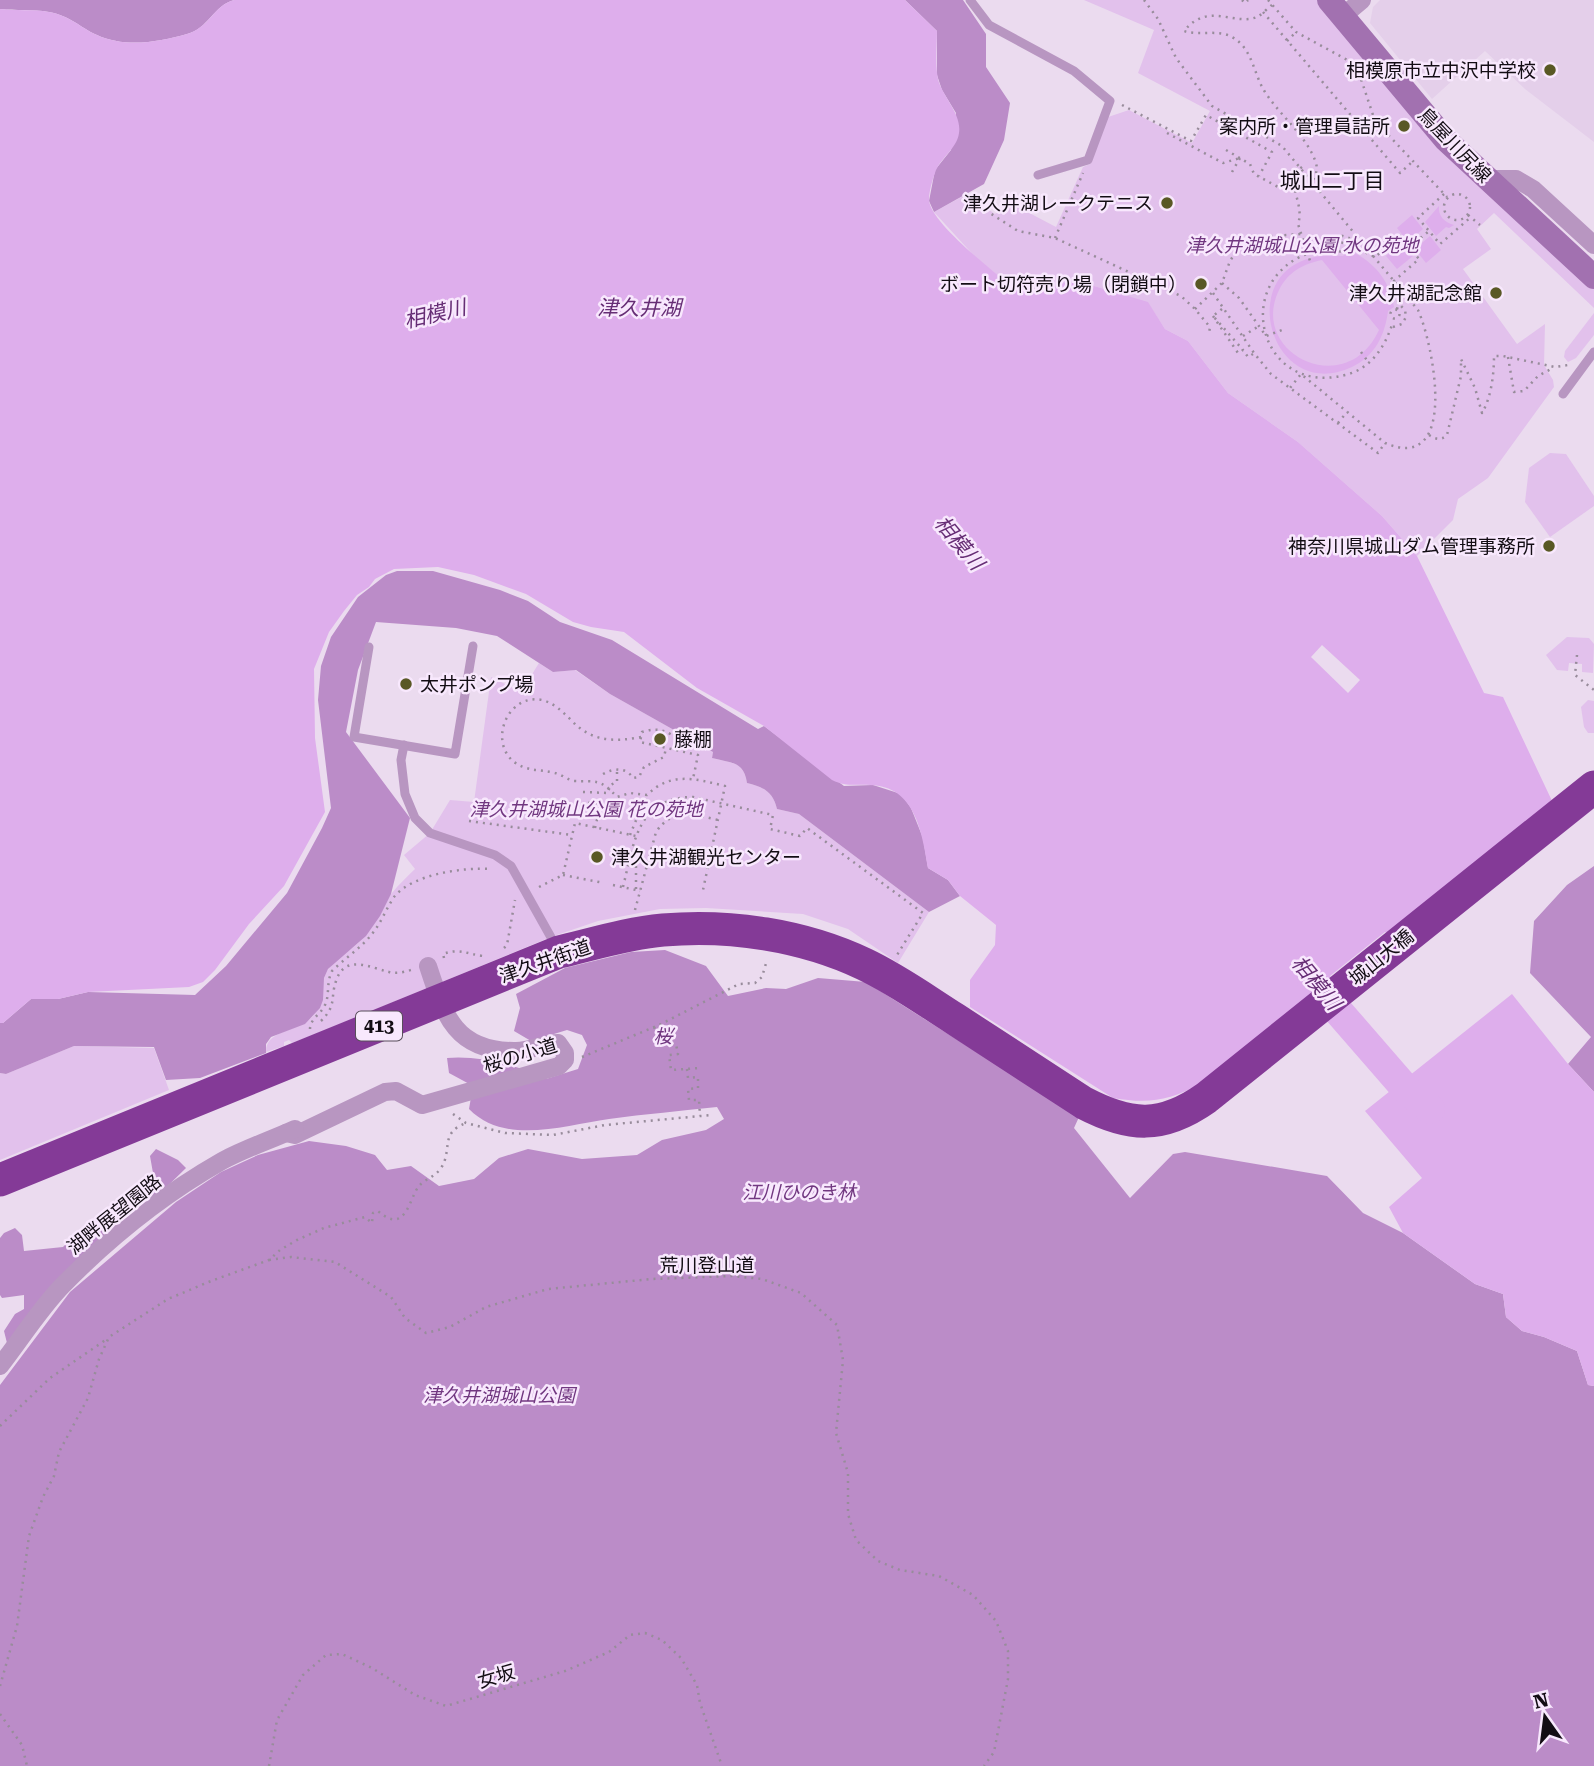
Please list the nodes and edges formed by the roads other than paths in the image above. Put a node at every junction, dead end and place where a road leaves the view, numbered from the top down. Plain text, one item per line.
1 (970, 0) edge
2 (1362, 0) edge
3 (1336, 8) edge
4 (1038, 175) dead end
5 (1487, 179) junction
6 (1594, 245) edge
7 (1594, 277) edge
8 (1594, 352) edge
9 (1563, 394) dead end
10 (473, 646) dead end
11 (369, 647) dead end
12 (404, 745) junction
13 (1594, 787) edge
14 (559, 953) junction
15 (430, 971) road end
16 (375, 1096) joint
17 (1084, 1103) joint
18 (0, 1180) edge
19 (0, 1366) edge

1 - 4 lane
2 - 3 street
3 - 5 main road, 鳥屋川尻線
5 - 6 street
5 - 7 main road, 鳥屋川尻線
8 - 9 lane
10 - 12 lane
11 - 12 lane
12 - 14 lane
13 - 17 highway, 城山大橋 / 413
14 - 17 highway, 津久井街道 / 413
14 - 18 highway, 津久井街道 / 413
15 - 16 street, 桜の小道
16 - 19 street, 湖畔展望園路

